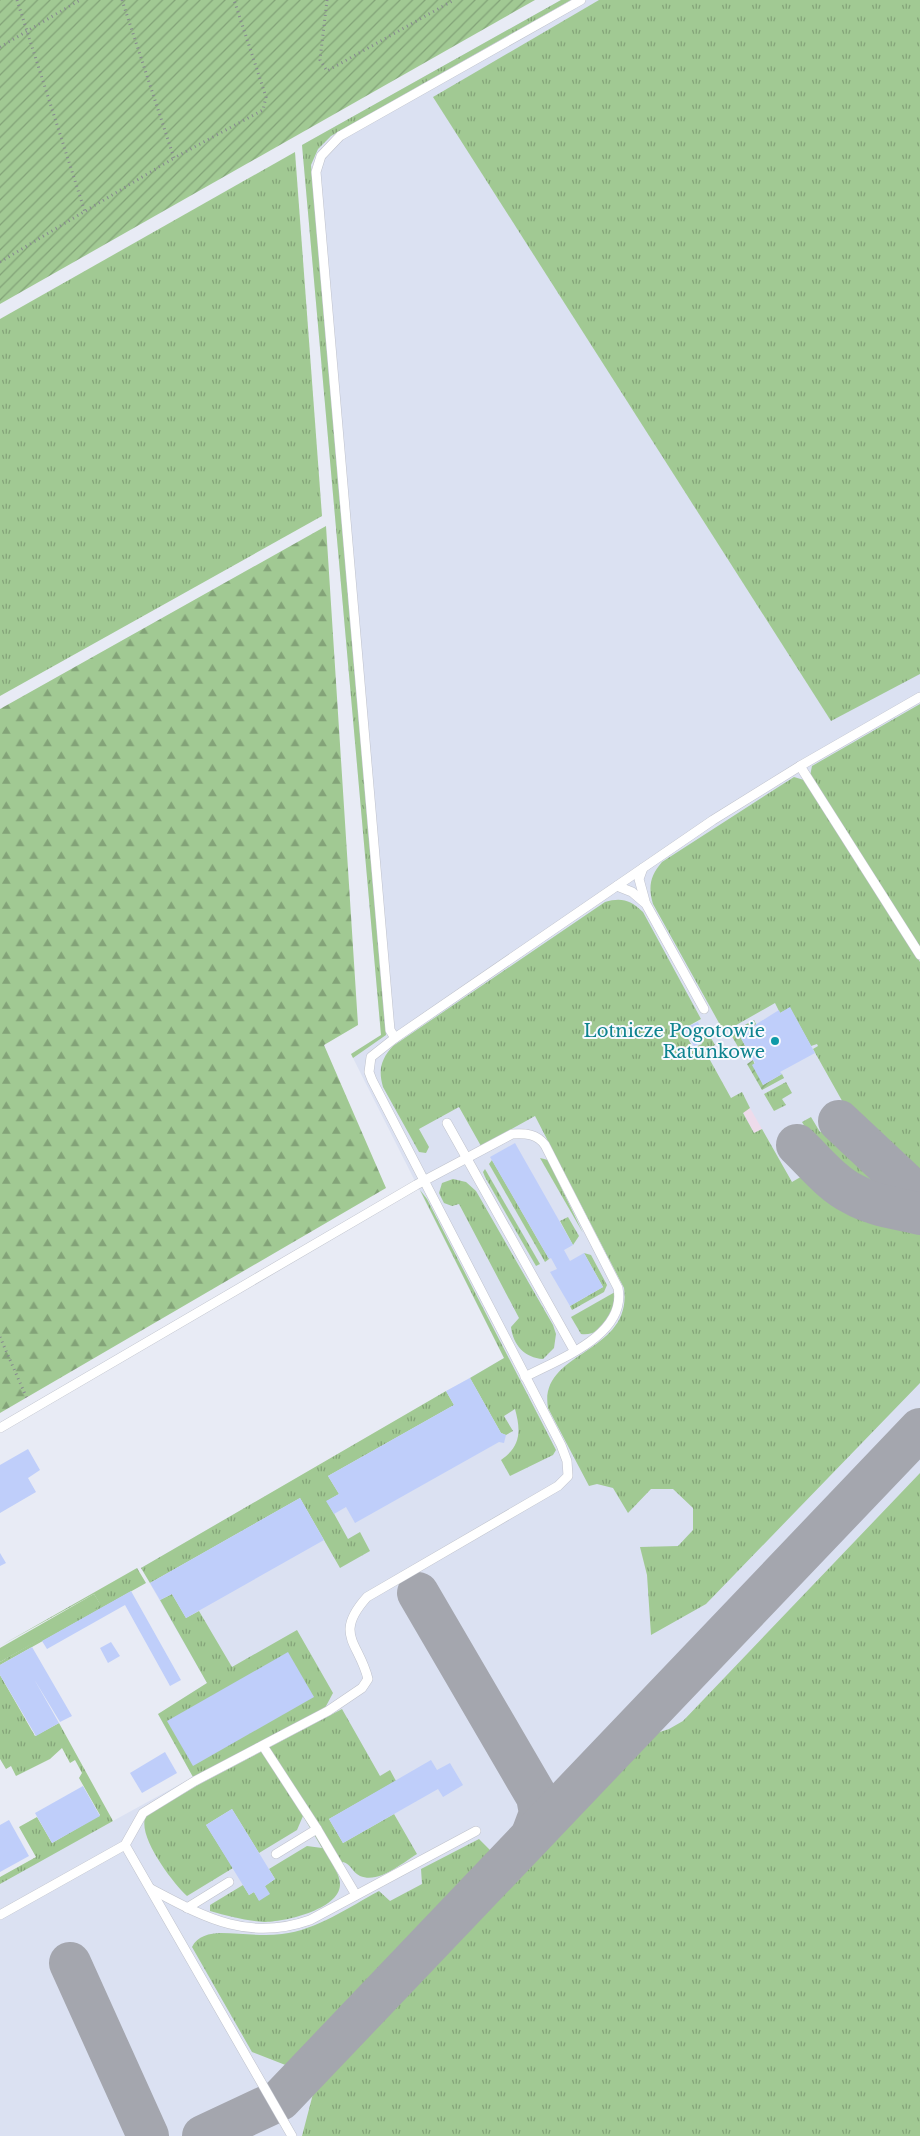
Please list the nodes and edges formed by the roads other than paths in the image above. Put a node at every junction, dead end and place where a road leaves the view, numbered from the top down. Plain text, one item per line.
1 (582, 0) edge
2 (920, 697) edge
3 (800, 766) junction
4 (643, 868) junction
5 (617, 886) junction
6 (646, 904) junction
7 (920, 955) edge
8 (704, 1009) dead end
9 (395, 1038) junction
10 (448, 1124) dead end
11 (466, 1158) junction
12 (424, 1181) junction
13 (574, 1350) junction
14 (525, 1377) junction
15 (0, 1428) edge
16 (263, 1746) junction
17 (317, 1829) junction
18 (476, 1831) dead end
19 (125, 1845) junction
20 (276, 1854) dead end
21 (229, 1882) dead end
22 (151, 1889) junction
23 (356, 1895) junction
24 (187, 1908) junction
25 (0, 1915) edge
26 (292, 2136) edge

1 - 9 lane
2 - 3 lane
3 - 4 lane
3 - 7 lane
4 - 5 lane
4 - 6 lane
5 - 6 lane
5 - 9 lane
6 - 8 lane
9 - 12 lane
10 - 11 lane
11 - 12 lane
11 - 13 lane
11 - 13 lane
12 - 14 lane
12 - 15 lane
13 - 14 lane
14 - 16 lane
16 - 17 lane
16 - 19 lane
17 - 20 lane
17 - 23 lane
18 - 23 lane
19 - 22 lane
19 - 25 lane
21 - 24 lane
22 - 24 lane
22 - 26 lane
23 - 24 lane

